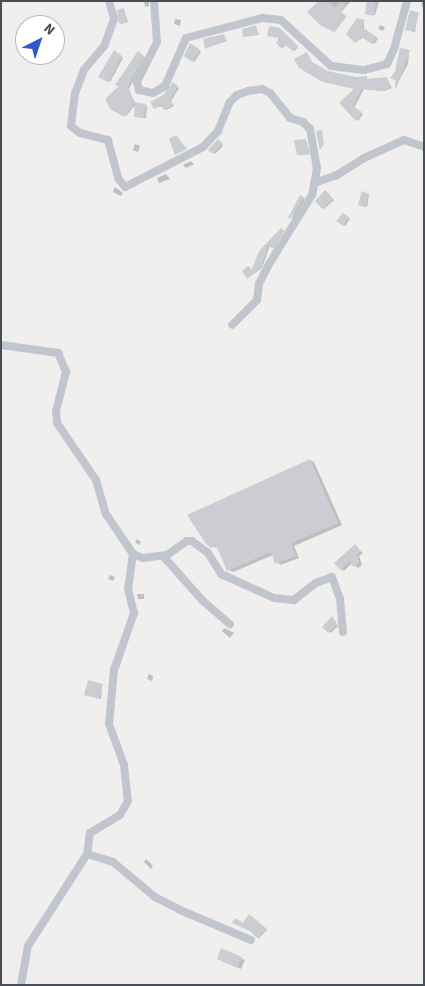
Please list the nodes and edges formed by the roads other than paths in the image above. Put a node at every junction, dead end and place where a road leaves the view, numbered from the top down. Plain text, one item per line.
1 (109, 1) edge
2 (154, 1) edge
3 (407, 1) edge
4 (424, 147) edge
5 (314, 183) junction
6 (232, 326) dead end
7 (1, 345) edge
8 (133, 554) junction
9 (163, 556) junction
10 (230, 624) dead end
11 (343, 632) dead end
12 (86, 854) junction
13 (251, 940) dead end
14 (21, 985) edge

1 - 5 street
2 - 3 street
4 - 5 street
5 - 6 street
7 - 8 street
8 - 9 street
8 - 12 street
9 - 10 street
9 - 11 street
12 - 13 street
12 - 14 street

